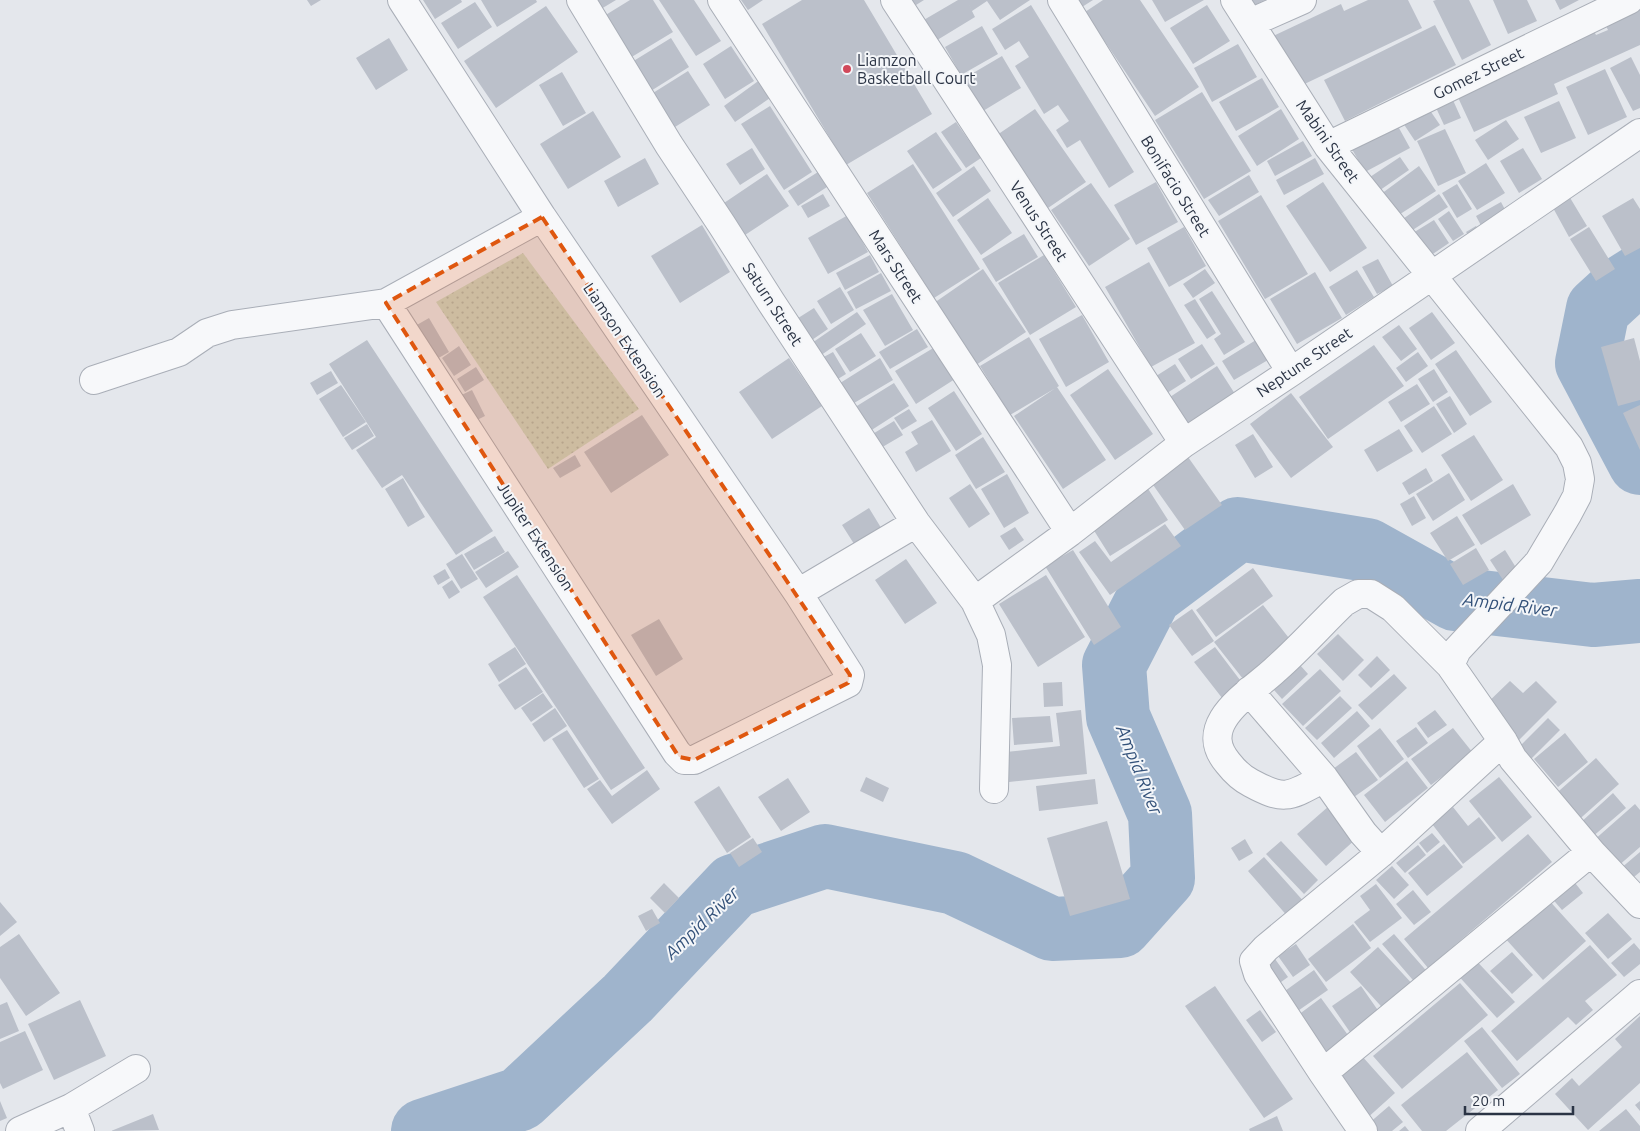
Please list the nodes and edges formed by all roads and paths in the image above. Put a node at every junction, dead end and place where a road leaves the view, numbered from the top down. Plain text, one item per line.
1 (402, 0) edge
2 (581, 0) edge
3 (722, 0) edge
4 (895, 0) edge
5 (1062, 0) edge
6 (1235, 0) edge
7 (1302, 0) edge
8 (1629, 0) edge
9 (1250, 23) junction
10 (1640, 133) edge
11 (1328, 146) junction
12 (542, 217) junction
13 (1432, 275) junction
14 (386, 303) junction
15 (1291, 372) junction
16 (94, 380) dead end
17 (1184, 442) junction
18 (916, 523) junction
19 (1070, 532) junction
20 (798, 592) junction
21 (976, 600) junction
22 (1450, 665) junction
23 (849, 679) joint
24 (1249, 691) junction
25 (1503, 742) junction
26 (1324, 778) junction
27 (994, 789) dead end
28 (1591, 852) junction
29 (1381, 853) junction
30 (1640, 904) edge
31 (1640, 994) edge
32 (136, 1068) dead end
33 (1323, 1073) junction
34 (75, 1120) edge
35 (20, 1131) edge
36 (1364, 1131) edge
37 (1480, 1131) edge

1 - 12 street, Liamson Extension
2 - 18 street, Saturn Street
3 - 19 street, Mars Street
4 - 17 street, Venus Street
5 - 15 street, Bonifacio Street
6 - 9 street, Mabini Street
7 - 9 street
8 - 11 street, Gomez Street
9 - 11 street, Mabini Street
10 - 13 street, Neptune Street
11 - 13 street, Mabini Street
12 - 14 street
12 - 20 street, Liamson Extension
13 - 15 street, Neptune Street
13 - 22 street, Mabini Street
14 - 16 street
14 - 23 street, Jupiter Extension
15 - 17 street, Neptune Street
17 - 19 street, Neptune Street
18 - 20 street
18 - 21 street, Saturn Street
19 - 21 street, Neptune Street
20 - 23 street, Liamson Extension
21 - 27 street, Saturn Street
22 - 24 street
22 - 25 street
24 - 26 street
24 - 26 street
25 - 28 street
25 - 29 street
26 - 29 street
28 - 30 street
28 - 33 street
29 - 33 street
31 - 37 street
32 - 34 street
33 - 36 street
34 - 35 street

